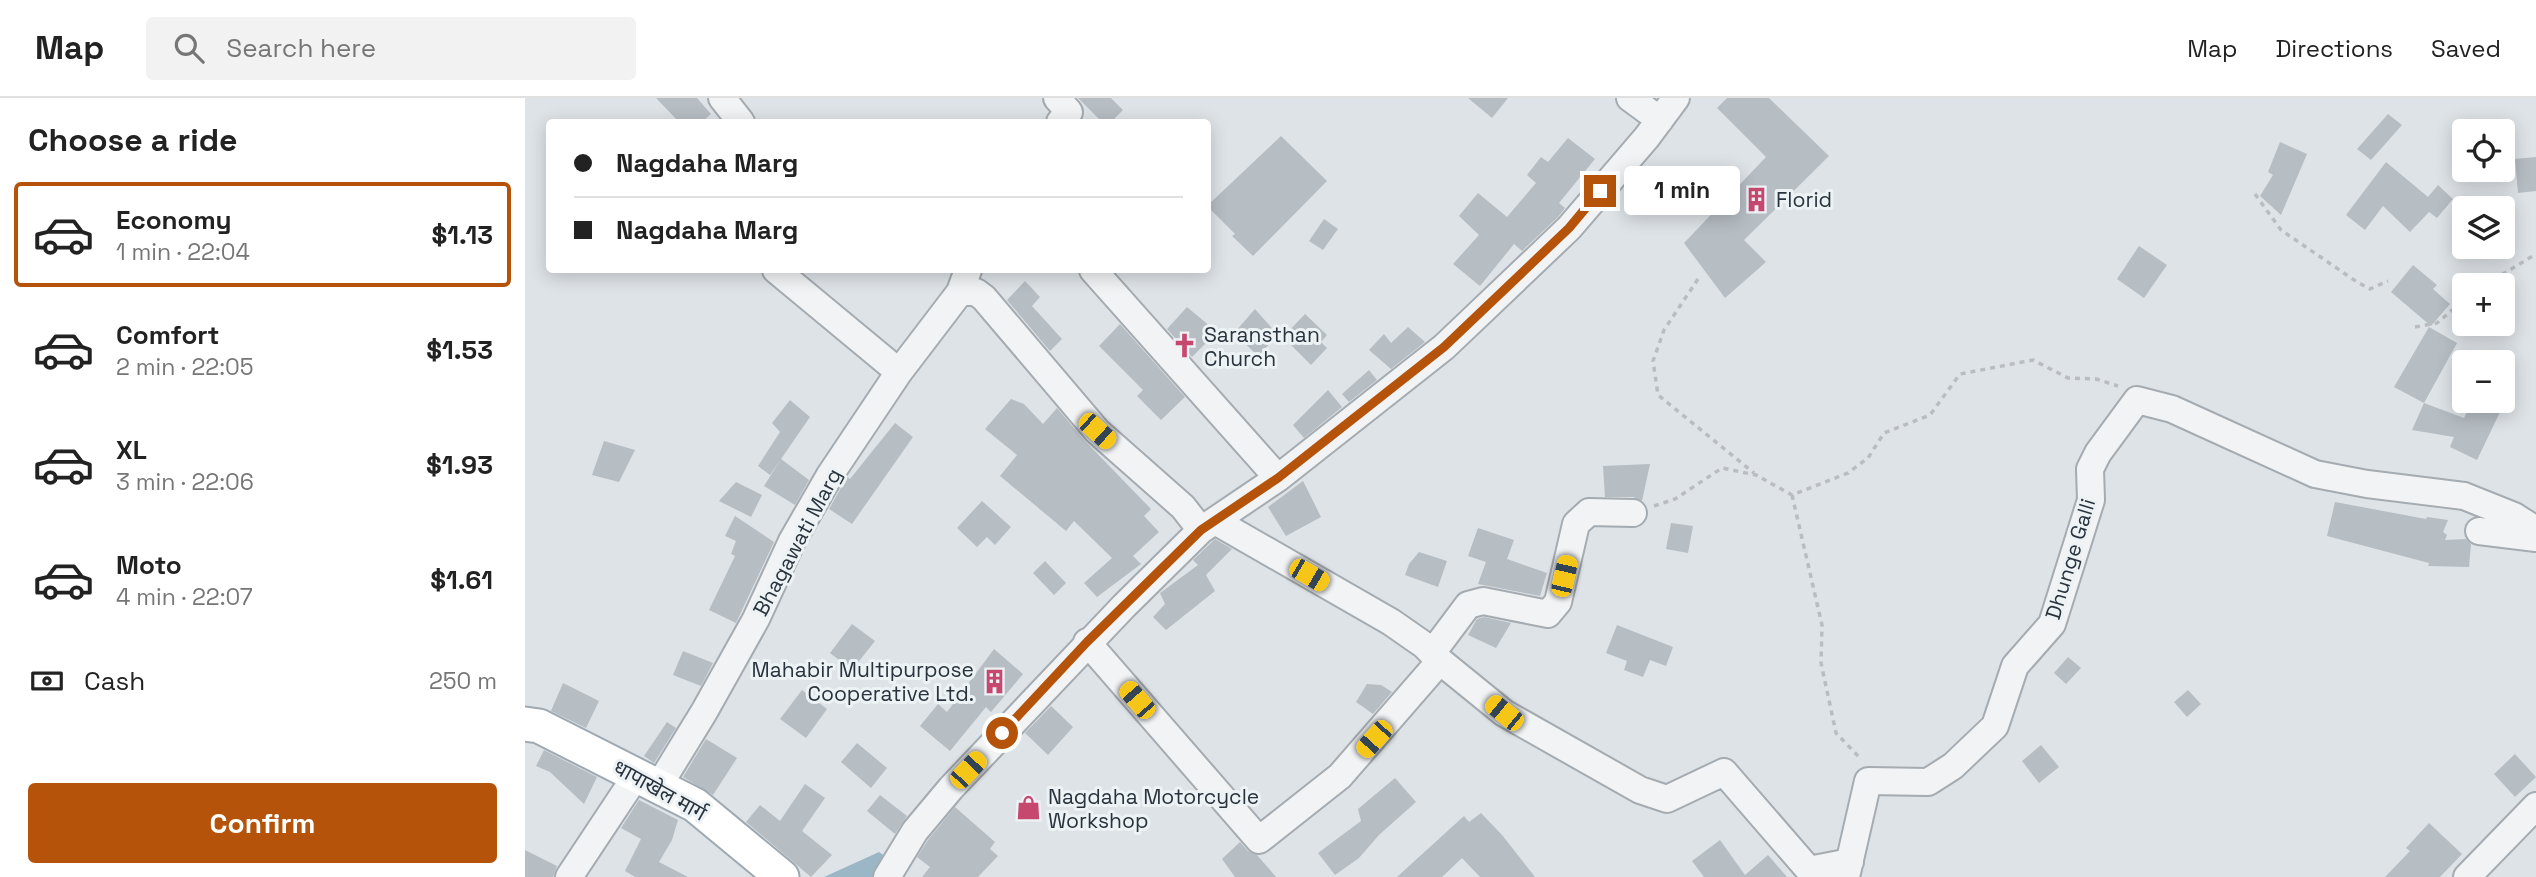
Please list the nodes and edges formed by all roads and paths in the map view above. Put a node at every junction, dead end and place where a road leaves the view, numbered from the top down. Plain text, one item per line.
1 (722, 98) edge
2 (1057, 98) edge
3 (1630, 98) edge
4 (1676, 98) edge
5 (739, 119) edge
6 (1063, 119) edge
7 (1660, 120) junction
8 (2255, 194) dead end
9 (2536, 254) edge
10 (780, 273) edge
11 (1096, 273) edge
12 (2505, 273) edge
13 (1698, 279) dead end
14 (964, 281) edge
15 (2388, 281) dead end
16 (2452, 310) edge
17 (2415, 327) dead end
18 (899, 372) junction
19 (2120, 387) dead end
20 (1756, 475) junction
21 (1278, 478) junction
22 (1792, 495) junction
23 (1633, 513) joint
24 (2534, 524) edge
25 (1208, 526) junction
26 (2479, 531) dead end
27 (1087, 642) junction
28 (1436, 657) junction
29 (525, 724) edge
30 (647, 781) junction
31 (1868, 781) junction
32 (2536, 806) edge
33 (1848, 870) edge
34 (569, 877) edge
35 (782, 877) edge
36 (887, 877) edge
37 (2467, 877) edge

1 - 5 street
2 - 6 street
3 - 7 street
4 - 7 street
7 - 21 street
8 - 15 path
9 - 12 path
10 - 18 street
11 - 21 street
13 - 20 path
14 - 18 street, Bhagawati Marg
14 - 25 street
16 - 17 path
18 - 30 street, Bhagawati Marg
19 - 22 path
20 - 22 path
20 - 23 path
21 - 25 street
22 - 31 path
23 - 28 street
24 - 26 street
24 - 31 street, Dhunge Galli
25 - 27 street
25 - 28 street
27 - 28 street
27 - 36 street
28 - 33 street
29 - 30 main road, धापाखेल मार्ग
30 - 34 street, Bhagawati Marg
30 - 35 main road, धापाखेल मार्ग
31 - 33 street
32 - 37 street

